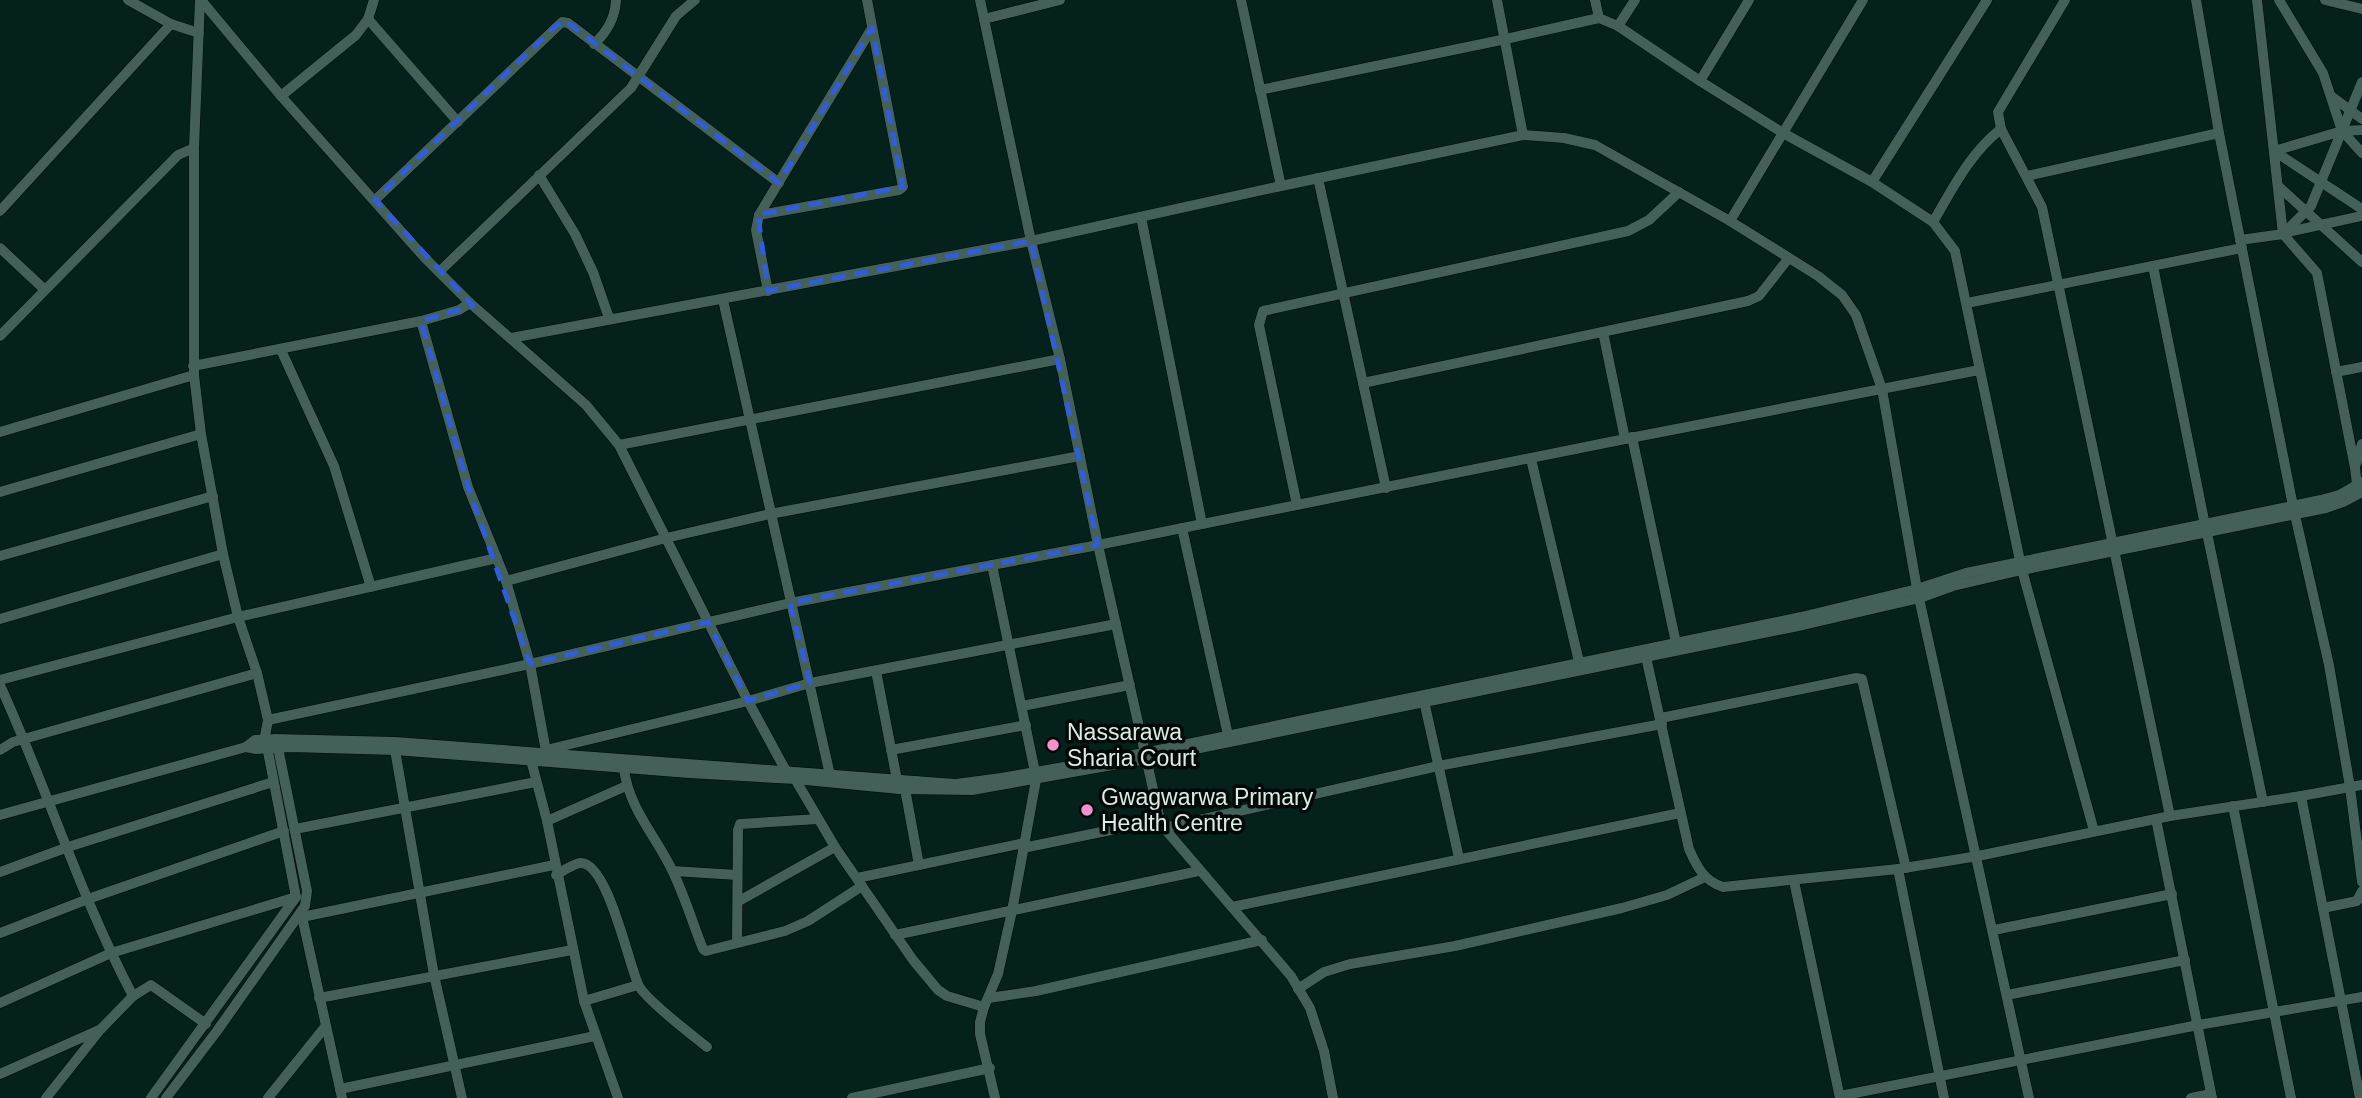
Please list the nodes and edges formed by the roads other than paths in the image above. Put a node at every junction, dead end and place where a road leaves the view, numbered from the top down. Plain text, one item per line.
1 (128, 0) edge
2 (201, 0) edge
3 (374, 0) edge
4 (616, 0) edge
5 (695, 0) edge
6 (867, 0) edge
7 (980, 0) edge
8 (1060, 0) edge
9 (1241, 0) edge
10 (1497, 0) edge
11 (1595, 0) edge
12 (1635, 0) edge
13 (1749, 0) edge
14 (1863, 0) edge
15 (1987, 0) edge
16 (2065, 0) edge
17 (2196, 0) edge
18 (2257, 0) edge
19 (2279, 0) edge
20 (2325, 0) edge
21 (2362, 9) edge
22 (1599, 18) junction
23 (368, 19) junction
24 (984, 19) junction
25 (171, 24) junction
26 (1618, 26) junction
27 (872, 28) junction
28 (199, 33) junction
29 (1506, 39) junction
30 (594, 44) junction
31 (638, 77) junction
32 (1700, 81) junction
33 (2362, 82) edge
34 (1260, 90) junction
35 (2330, 95) junction
36 (281, 96) junction
37 (2351, 110) junction
38 (2362, 119) edge
39 (458, 122) junction
40 (2001, 129) junction
41 (2362, 130) edge
42 (2343, 131) junction
43 (1783, 133) junction
44 (2219, 133) junction
45 (1524, 135) junction
46 (194, 148) junction
47 (2274, 151) junction
48 (2362, 153) edge
49 (539, 175) junction
50 (2027, 176) junction
51 (1318, 178) junction
52 (1872, 182) junction
53 (779, 183) junction
54 (2321, 183) junction
55 (1281, 186) junction
56 (2278, 186) junction
57 (1679, 192) junction
58 (375, 200) junction
59 (2362, 209) edge
60 (2307, 210) junction
61 (0, 211) edge
62 (760, 215) junction
63 (2362, 216) edge
64 (1141, 217) junction
65 (1730, 221) junction
66 (1933, 222) junction
67 (2320, 225) junction
68 (2283, 234) junction
69 (1031, 241) junction
70 (2241, 244) junction
71 (0, 248) edge
72 (1788, 258) junction
73 (2362, 262) edge
74 (2153, 266) junction
75 (439, 272) junction
76 (2059, 286) junction
77 (44, 289) junction
78 (768, 291) junction
79 (1343, 292) junction
80 (723, 300) junction
81 (470, 303) junction
82 (1967, 303) junction
83 (609, 318) junction
84 (421, 321) junction
85 (1603, 332) junction
86 (0, 337) edge
87 (511, 338) junction
88 (281, 350) junction
89 (1060, 359) junction
90 (2362, 368) edge
91 (1979, 370) junction
92 (194, 371) junction
93 (2336, 372) junction
94 (1363, 383) junction
95 (1882, 389) junction
96 (749, 419) junction
97 (0, 432) edge
98 (201, 434) junction
99 (1628, 438) junction
100 (619, 444) junction
101 (2362, 444) edge
102 (1080, 456) junction
103 (1531, 459) junction
104 (2355, 468) junction
105 (1386, 488) junction
106 (2361, 490) edge
107 (0, 492) edge
108 (213, 496) junction
109 (1297, 505) junction
110 (2294, 510) junction
111 (770, 514) junction
112 (1202, 524) junction
113 (1182, 528) junction
114 (2206, 529) junction
115 (666, 538) junction
116 (1098, 545) junction
117 (2115, 547) junction
118 (223, 554) junction
119 (0, 556) edge
120 (497, 558) junction
121 (992, 565) junction
122 (2021, 565) junction
123 (506, 581) junction
124 (371, 587) junction
125 (1919, 593) junction
126 (790, 603) junction
127 (238, 617) junction
128 (0, 619) edge
129 (708, 622) junction
130 (1116, 624) junction
131 (1676, 643) junction
132 (1009, 644) junction
133 (1646, 657) junction
134 (530, 664) junction
135 (1580, 666) junction
136 (876, 671) junction
137 (257, 673) junction
138 (810, 682) junction
139 (0, 683) edge
140 (1130, 685) junction
141 (748, 701) junction
142 (1424, 702) junction
143 (1022, 706) junction
144 (1661, 721) junction
145 (268, 722) junction
146 (1026, 725) junction
147 (1228, 735) junction
148 (25, 740) junction
149 (272, 743) junction
150 (0, 750) edge
151 (395, 750) junction
152 (891, 750) junction
153 (546, 754) junction
154 (1145, 756) junction
155 (531, 760) junction
156 (1438, 766) junction
157 (624, 769) junction
158 (786, 771) junction
159 (830, 775) junction
160 (1036, 776) junction
161 (795, 779) junction
162 (897, 780) junction
163 (273, 782) junction
164 (536, 782) junction
165 (2362, 785) edge
166 (626, 786) junction
167 (2350, 788) junction
168 (905, 789) junction
169 (2301, 796) junction
170 (50, 800) junction
171 (2263, 802) junction
172 (405, 806) junction
173 (2233, 806) junction
174 (1680, 813) junction
175 (0, 815) edge
176 (2170, 816) junction
177 (818, 819) junction
178 (2156, 819) junction
179 (547, 821) junction
180 (1162, 824) junction
181 (295, 829) junction
182 (284, 831) junction
183 (2094, 831) junction
184 (1023, 845) junction
185 (68, 847) junction
186 (835, 847) junction
187 (1978, 856) junction
188 (1459, 858) junction
189 (919, 865) junction
190 (1902, 869) junction
191 (2361, 869) edge
192 (555, 870) junction
193 (673, 871) junction
194 (1199, 871) junction
195 (0, 872) edge
196 (737, 875) junction
197 (1705, 877) junction
198 (1794, 881) junction
199 (859, 882) junction
200 (2362, 882) edge
201 (2362, 891) edge
202 (420, 892) junction
203 (2172, 894) junction
204 (296, 897) junction
205 (88, 899) junction
206 (739, 901) junction
207 (1231, 907) junction
208 (2323, 908) junction
209 (1012, 911) junction
210 (302, 914) junction
211 (1994, 930) junction
212 (0, 933) edge
213 (895, 934) junction
214 (1262, 940) junction
215 (737, 941) junction
216 (572, 950) junction
217 (111, 953) junction
218 (2185, 960) junction
219 (434, 975) junction
220 (638, 985) junction
221 (1298, 989) junction
222 (2007, 995) junction
223 (133, 996) junction
224 (2362, 997) edge
225 (319, 998) junction
226 (584, 1001) junction
227 (2342, 1001) junction
228 (986, 1002) junction
229 (0, 1003) edge
230 (2273, 1012) junction
231 (206, 1024) junction
232 (2199, 1025) junction
233 (325, 1027) junction
234 (100, 1030) junction
235 (595, 1036) junction
236 (707, 1047) dead end
237 (2021, 1061) junction
238 (454, 1064) junction
239 (990, 1068) junction
240 (0, 1074) edge
241 (1939, 1076) junction
242 (341, 1093) edge
243 (2211, 1096) edge
244 (1840, 1097) edge
245 (46, 1098) edge
246 (151, 1098) edge
247 (166, 1098) edge
248 (268, 1098) edge
249 (462, 1098) edge
250 (618, 1098) edge
251 (852, 1098) edge
252 (995, 1098) edge
253 (1334, 1098) edge
254 (1944, 1098) edge
255 (2029, 1098) edge
256 (2190, 1098) edge
257 (2291, 1098) edge
258 (2360, 1098) edge

1 - 25 street
2 - 28 street
2 - 36 street
3 - 23 street
4 - 30 street
5 - 31 street
6 - 27 street
7 - 24 street
8 - 24 street
9 - 34 street
10 - 29 street
11 - 22 street
12 - 26 street
13 - 32 street
14 - 43 street
15 - 52 street
16 - 40 street
17 - 44 street
18 - 47 street
19 - 35 street
20 - 21 street
22 - 26 street
22 - 29 street
23 - 36 street
23 - 39 street
24 - 69 street
25 - 28 street
25 - 61 street
26 - 32 street
27 - 53 street
27 - 62 street
28 - 46 street
29 - 34 street
29 - 45 street
30 - 31 street
30 - 39 street
31 - 49 street
31 - 53 street
32 - 43 street
33 - 37 street
34 - 55 street
35 - 37 street
35 - 42 street
36 - 58 street
37 - 38 street
37 - 42 street
39 - 58 street
40 - 50 street
40 - 66 street
41 - 42 street
42 - 47 street
42 - 48 street
42 - 54 street
43 - 52 street
43 - 65 street
44 - 50 street
44 - 70 street
45 - 51 street
45 - 57 street
46 - 77 street
46 - 92 street
47 - 54 street
47 - 56 street
49 - 75 street
49 - 83 street
50 - 76 street
51 - 55 street
51 - 79 street
52 - 66 street
53 - 62 street
54 - 59 street
54 - 60 street
55 - 64 street
56 - 60 street
56 - 68 street
57 - 65 street
57 - 79 street
58 - 75 street
60 - 67 street
60 - 68 street
62 - 78 street
63 - 67 street
64 - 69 street
64 - 112 street
65 - 72 street
66 - 82 street
67 - 68 street
67 - 73 street
68 - 70 street
68 - 93 street
69 - 78 street
69 - 89 street
70 - 74 street
70 - 110 street
71 - 77 street
72 - 85 street
72 - 95 street
74 - 76 street
74 - 114 street
75 - 81 street
76 - 82 street
76 - 117 street
77 - 86 street
78 - 80 street
79 - 94 street
79 - 109 street
80 - 83 street
80 - 96 street
81 - 84 street
81 - 87 street
82 - 91 street
83 - 87 street
84 - 88 street
84 - 120 street
85 - 94 street
85 - 99 street
87 - 100 street
88 - 92 street
88 - 124 street
89 - 96 street
89 - 102 street
90 - 93 street
91 - 95 street
91 - 122 street
92 - 97 street
92 - 98 street
93 - 104 street
94 - 105 street
95 - 99 street
95 - 125 street
96 - 100 street
96 - 111 street
98 - 107 street
98 - 108 street
99 - 103 street
99 - 131 street
100 - 115 street
101 - 104 street
102 - 111 street
102 - 116 street
103 - 105 street
103 - 135 street
104 - 106 street
105 - 109 street
106 - 110 street
108 - 118 street
108 - 119 street
109 - 112 street
110 - 114 street
110 - 167 street
111 - 115 street
111 - 126 street
112 - 113 street
113 - 116 street
113 - 147 street
114 - 117 street
114 - 171 street
115 - 123 street
115 - 129 street
116 - 121 street
116 - 130 street
117 - 122 street
117 - 176 street
118 - 127 street
118 - 128 street
120 - 123 street
120 - 124 street
121 - 126 street
121 - 132 street
122 - 125 street
122 - 183 street
123 - 134 street
124 - 127 street
125 - 131 street
125 - 133 street
125 - 187 street
126 - 129 street
126 - 138 street
127 - 137 street
127 - 139 street
129 - 134 street
129 - 141 street
130 - 132 street
130 - 140 street
131 - 135 street
132 - 136 street
132 - 143 street
133 - 135 street
133 - 144 street
134 - 145 street
134 - 153 street
135 - 142 street
135 - 147 street
136 - 138 street
136 - 152 street
137 - 145 street
137 - 148 street
138 - 141 street
138 - 159 street
139 - 148 street
140 - 143 street
140 - 154 street
141 - 153 street
141 - 158 street
142 - 154 street
142 - 156 street
143 - 146 street
144 - 156 street
144 - 174 street
144 - 190 street
145 - 149 street
146 - 152 street
146 - 160 street
147 - 154 street
148 - 150 street
148 - 170 street
149 - 151 street
149 - 153 street
149 - 163 street
149 - 170 street
149 - 181 street
151 - 155 street
151 - 172 street
152 - 162 street
153 - 155 street
153 - 157 street
153 - 158 street
154 - 160 street
154 - 180 street
155 - 164 street
156 - 180 street
156 - 188 street
157 - 161 street
157 - 166 street
158 - 159 street
159 - 162 street
160 - 162 street
160 - 168 street
160 - 184 street
161 - 168 street
161 - 177 street
163 - 182 street
163 - 185 street
164 - 172 street
164 - 179 street
165 - 167 street
166 - 179 street
166 - 193 street
167 - 169 street
167 - 191 street
168 - 189 street
169 - 171 street
169 - 208 street
170 - 175 street
170 - 185 street
171 - 173 street
172 - 181 street
172 - 202 street
173 - 176 street
173 - 230 street
174 - 188 street
174 - 197 street
176 - 178 street
177 - 186 street
177 - 196 street
178 - 183 street
178 - 203 street
179 - 192 street
180 - 184 street
180 - 194 street
181 - 210 street
182 - 204 street
182 - 205 street
183 - 187 street
184 - 189 street
184 - 209 street
185 - 195 street
185 - 205 street
186 - 199 street
186 - 206 street
187 - 190 street
187 - 211 street
188 - 207 street
189 - 199 street
190 - 198 street
190 - 241 street
191 - 200 street
192 - 202 street
192 - 216 street
192 - 220 street
193 - 196 street
193 - 215 street
194 - 207 street
194 - 209 street
196 - 206 street
197 - 198 street
197 - 221 street
198 - 244 street
199 - 213 street
199 - 215 street
201 - 208 street
202 - 210 street
202 - 219 street
203 - 211 street
203 - 218 street
204 - 217 street
204 - 231 street
205 - 212 street
205 - 217 street
206 - 215 street
207 - 214 street
208 - 227 street
209 - 213 street
209 - 228 street
210 - 225 street
210 - 247 street
211 - 222 street
213 - 228 street
214 - 221 street
214 - 228 street
216 - 219 street
216 - 226 street
217 - 223 street
217 - 229 street
218 - 222 street
218 - 232 street
219 - 225 street
219 - 238 street
220 - 226 street
220 - 236 street
221 - 253 street
222 - 237 street
223 - 231 street
223 - 234 street
224 - 227 street
225 - 233 street
226 - 235 street
227 - 230 street
227 - 258 street
228 - 239 street
230 - 232 street
230 - 257 street
231 - 246 street
232 - 237 street
232 - 243 street
233 - 242 street
233 - 248 street
234 - 240 street
234 - 245 street
235 - 238 street
235 - 250 street
237 - 241 street
237 - 255 street
238 - 242 street
238 - 249 street
239 - 251 street
239 - 252 street
241 - 244 street
241 - 254 street
243 - 256 street

